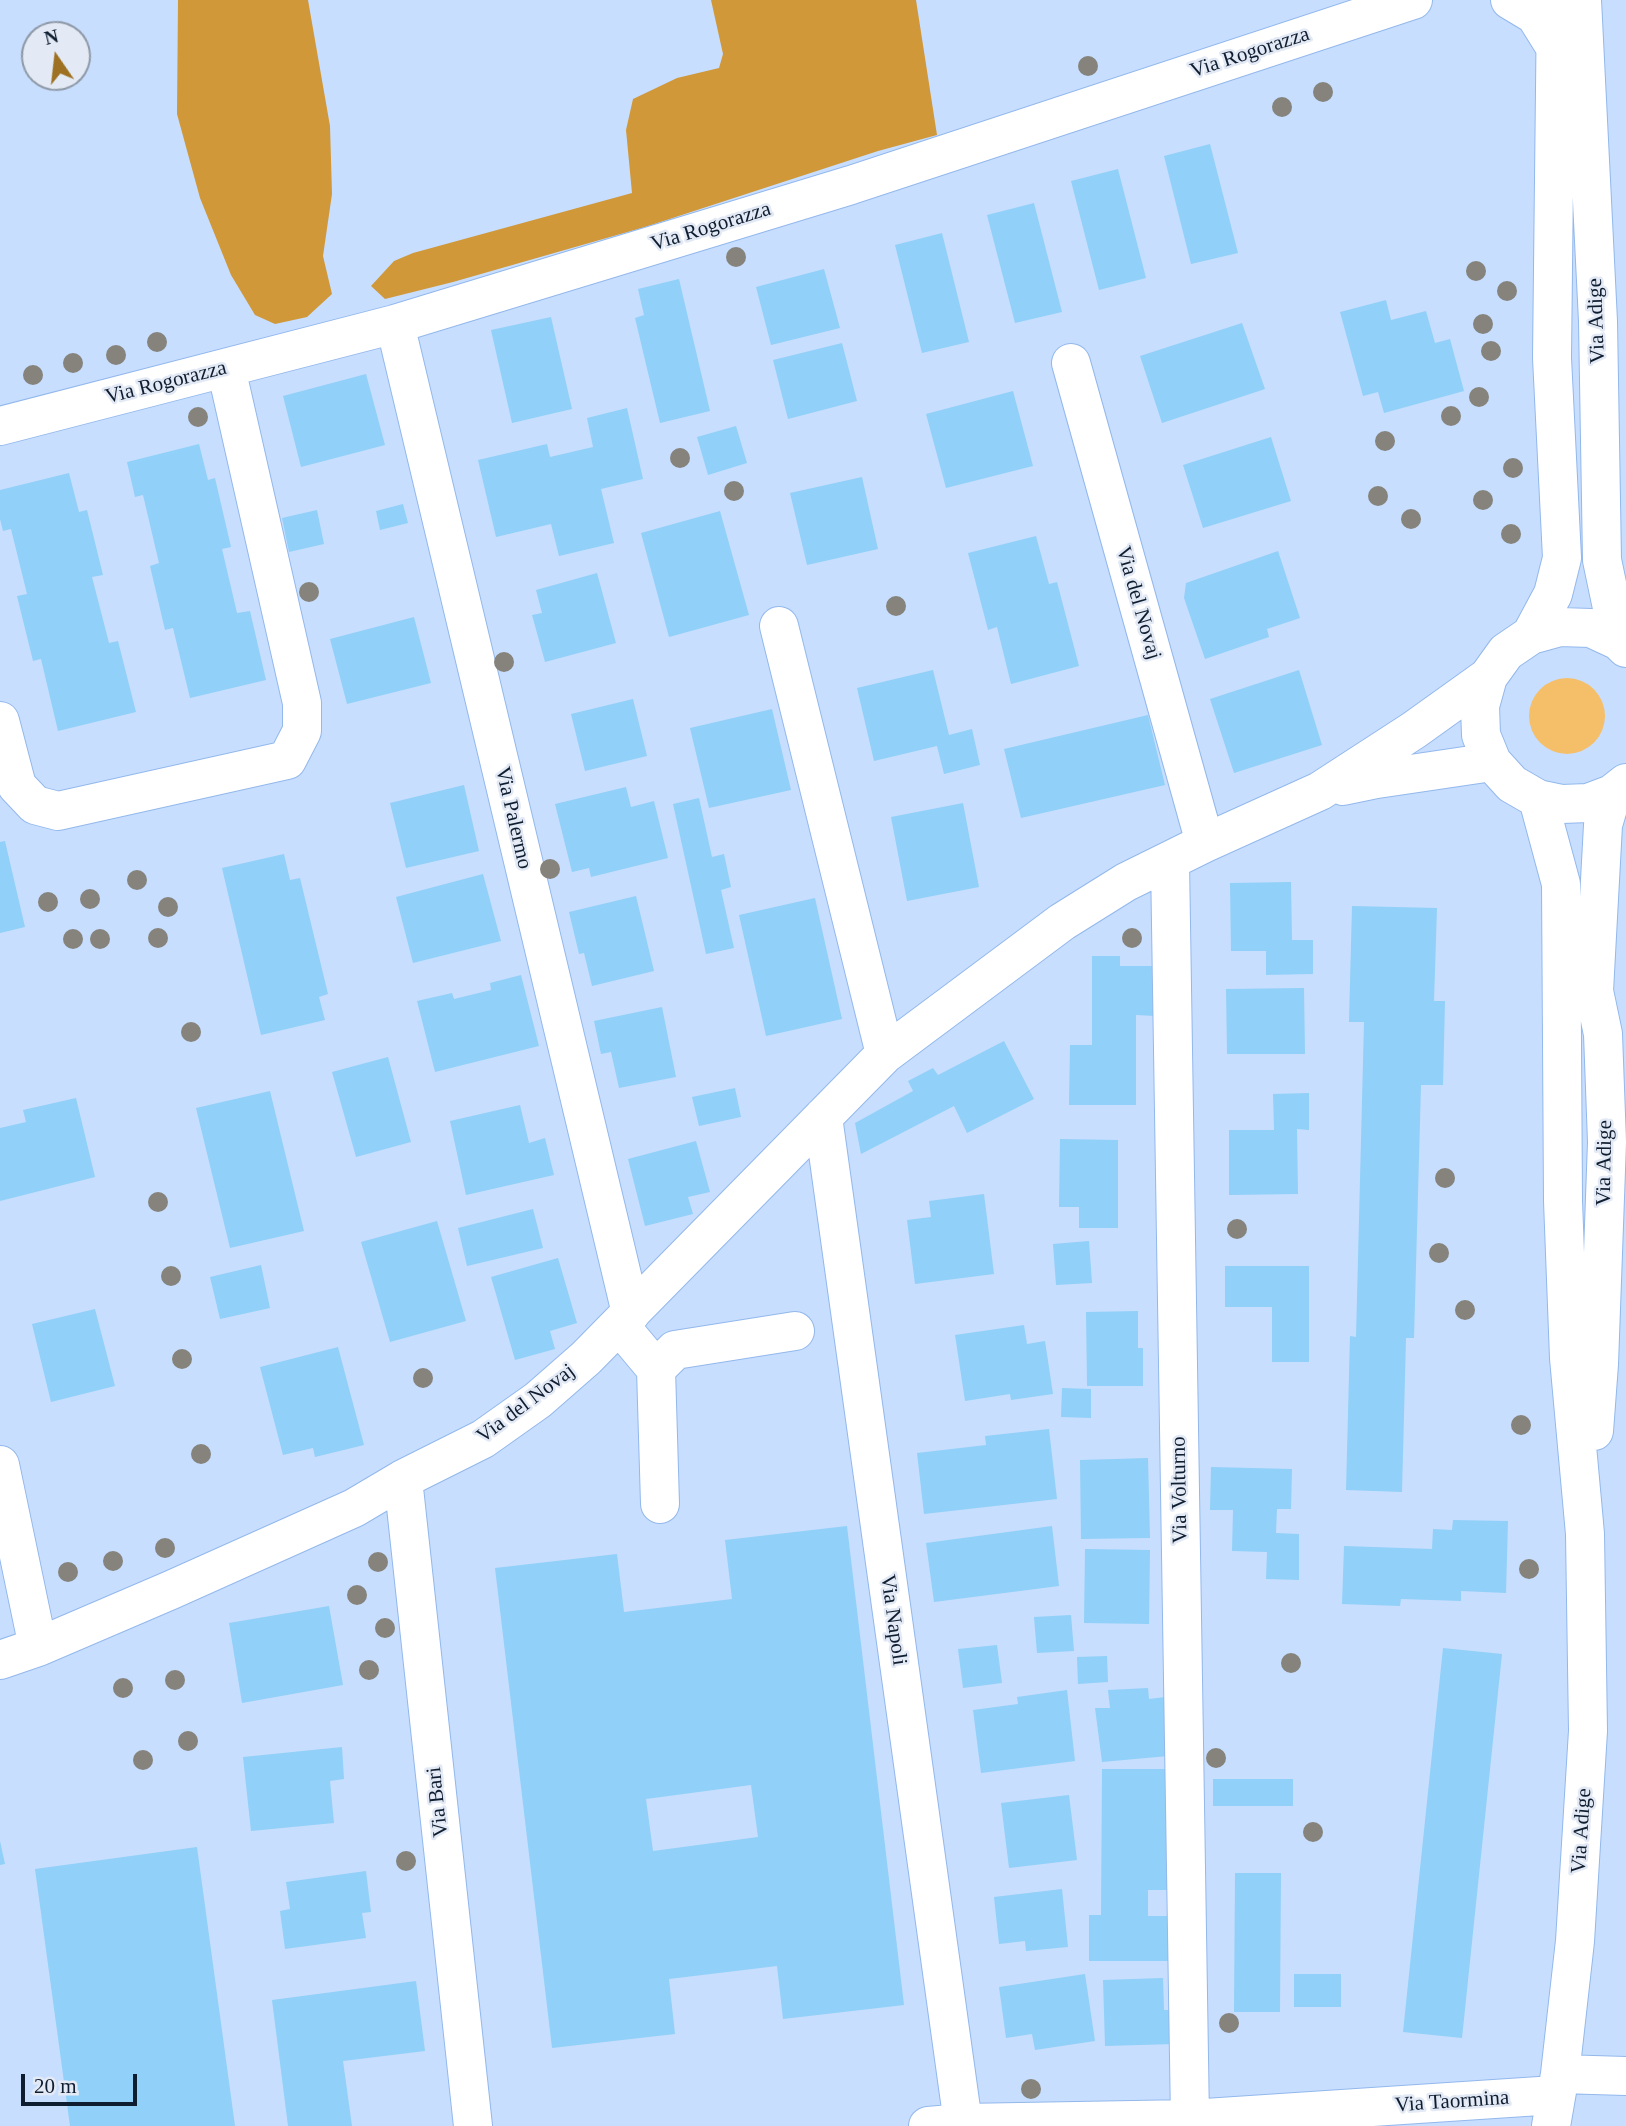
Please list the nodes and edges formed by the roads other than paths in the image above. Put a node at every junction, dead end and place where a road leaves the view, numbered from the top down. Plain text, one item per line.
1 (1413, 0) edge
2 (1510, 0) edge
3 (1556, 0) edge
4 (1583, 0) edge
5 (1555, 47) junction
6 (395, 324) junction
7 (1071, 363) dead end
8 (226, 368) junction
9 (0, 426) edge
10 (779, 626) dead end
11 (1531, 635) junction
12 (1622, 644) edge
13 (1488, 677) junction
14 (0, 721) edge
15 (1492, 762) junction
16 (1619, 789) edge
17 (1320, 791) junction
18 (1538, 799) junction
19 (1205, 843) junction
20 (1170, 861) junction
21 (885, 1054) junction
22 (823, 1117) junction
23 (625, 1319) junction
24 (795, 1331) dead end
25 (656, 1369) junction
26 (0, 1465) edge
27 (403, 1479) junction
28 (660, 1504) dead end
29 (1585, 1534) junction
30 (38, 1647) junction
31 (0, 1660) edge
32 (1626, 2077) edge
33 (1555, 2098) edge
34 (1190, 2119) junction
35 (945, 2124) edge
36 (473, 2126) edge

1 - 6 street, Via Rogorazza
2 - 5 street
3 - 5 street, Via Adige
4 - 12 street, Via Adige
5 - 11 street, Via Adige
6 - 8 street, Via Rogorazza
6 - 23 street, Via Palermo
7 - 19 street, Via del Novaj
8 - 9 street, Via Rogorazza
8 - 14 street
10 - 21 street
11 - 12 street
11 - 13 street
13 - 15 street
13 - 17 street, Via del Novaj
15 - 17 street, Via del Novaj
15 - 18 street
16 - 18 street
16 - 29 street, Via Adige
17 - 19 street, Via del Novaj
18 - 29 street, Via Adige
19 - 20 street, Via del Novaj
20 - 21 street, Via del Novaj
20 - 34 street, Via Volturno
21 - 22 street, Via del Novaj
22 - 23 street, Via del Novaj
22 - 35 street, Via Napoli
23 - 25 street
23 - 27 street, Via del Novaj
24 - 25 street
25 - 28 street
26 - 30 street
27 - 30 street, Via del Novaj
27 - 36 street, Via Bari
29 - 33 street, Via Adige
30 - 31 street, Via del Novaj
32 - 33 street, Via Taormina
33 - 34 street, Via Taormina
34 - 35 street, Via Taormina

